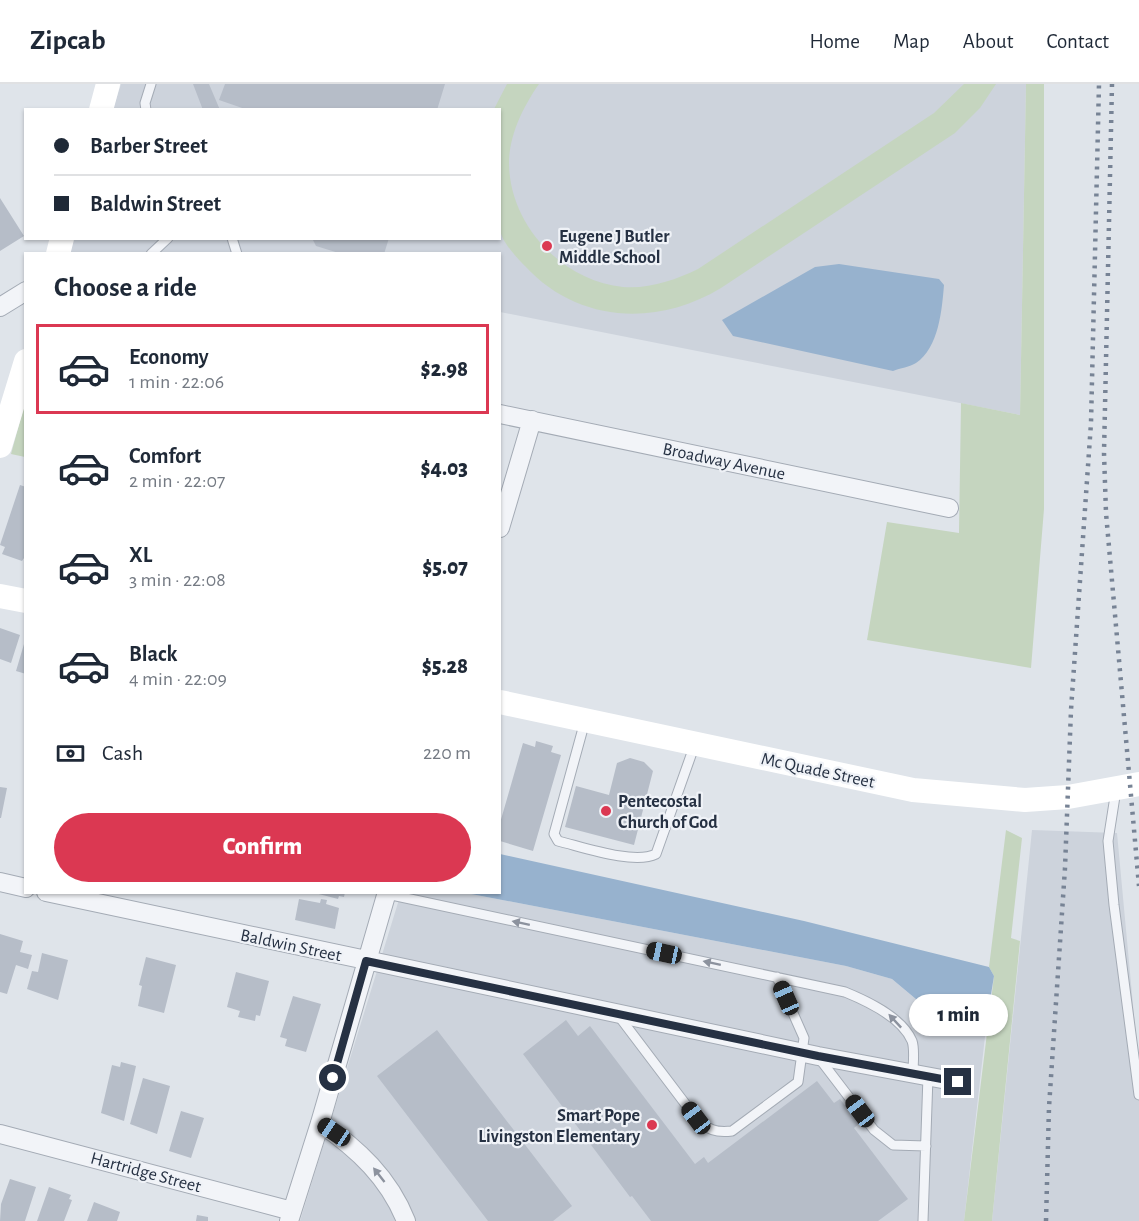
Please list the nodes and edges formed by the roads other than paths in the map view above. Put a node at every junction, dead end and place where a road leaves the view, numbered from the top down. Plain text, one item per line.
1 (108, 84) edge
2 (151, 84) edge
3 (102, 108) edge
4 (146, 108) edge
5 (166, 240) edge
6 (153, 252) edge
7 (24, 292) edge
8 (0, 307) edge
9 (24, 368) edge
10 (501, 414) edge
11 (532, 420) junction
12 (0, 446) edge
13 (949, 508) dead end
14 (501, 525) edge
15 (0, 596) edge
16 (24, 601) edge
17 (501, 702) edge
18 (585, 721) junction
19 (695, 744) junction
20 (1128, 787) edge
21 (0, 882) edge
22 (24, 888) edge
23 (55, 894) edge
24 (387, 894) edge
25 (392, 894) edge
26 (366, 961) junction
27 (777, 977) junction
28 (616, 1013) junction
29 (810, 1054) junction
30 (920, 1075) junction
31 (958, 1082) dead end
32 (1139, 1095) edge
33 (321, 1123) junction
34 (0, 1134) edge
35 (926, 1146) junction
36 (291, 1216) edge
37 (406, 1221) edge
38 (923, 1221) edge

1 - 3 street
2 - 4 lane
5 - 6 lane
7 - 8 street
9 - 12 street
10 - 11 street, Broadway Avenue
11 - 13 street, Broadway Avenue
11 - 14 street
15 - 16 street
17 - 18 street, Mc Quade Street
18 - 19 street, Mc Quade Street
18 - 19 lane
19 - 20 street, Mc Quade Street
20 - 32 lane
21 - 22 street
23 - 26 street, Baldwin Street
24 - 26 street
27 -> 25 lane
26 - 28 street, Baldwin Street
26 - 33 street
27 - 29 lane
30 -> 27 lane
28 - 29 street, Baldwin Street
28 - 29 lane
29 - 30 street, Baldwin Street
29 - 35 lane
30 - 31 street, Baldwin Street
30 - 35 lane
33 - 36 street
37 -> 33 street
34 - 36 street, Hartridge Street
35 - 38 lane

